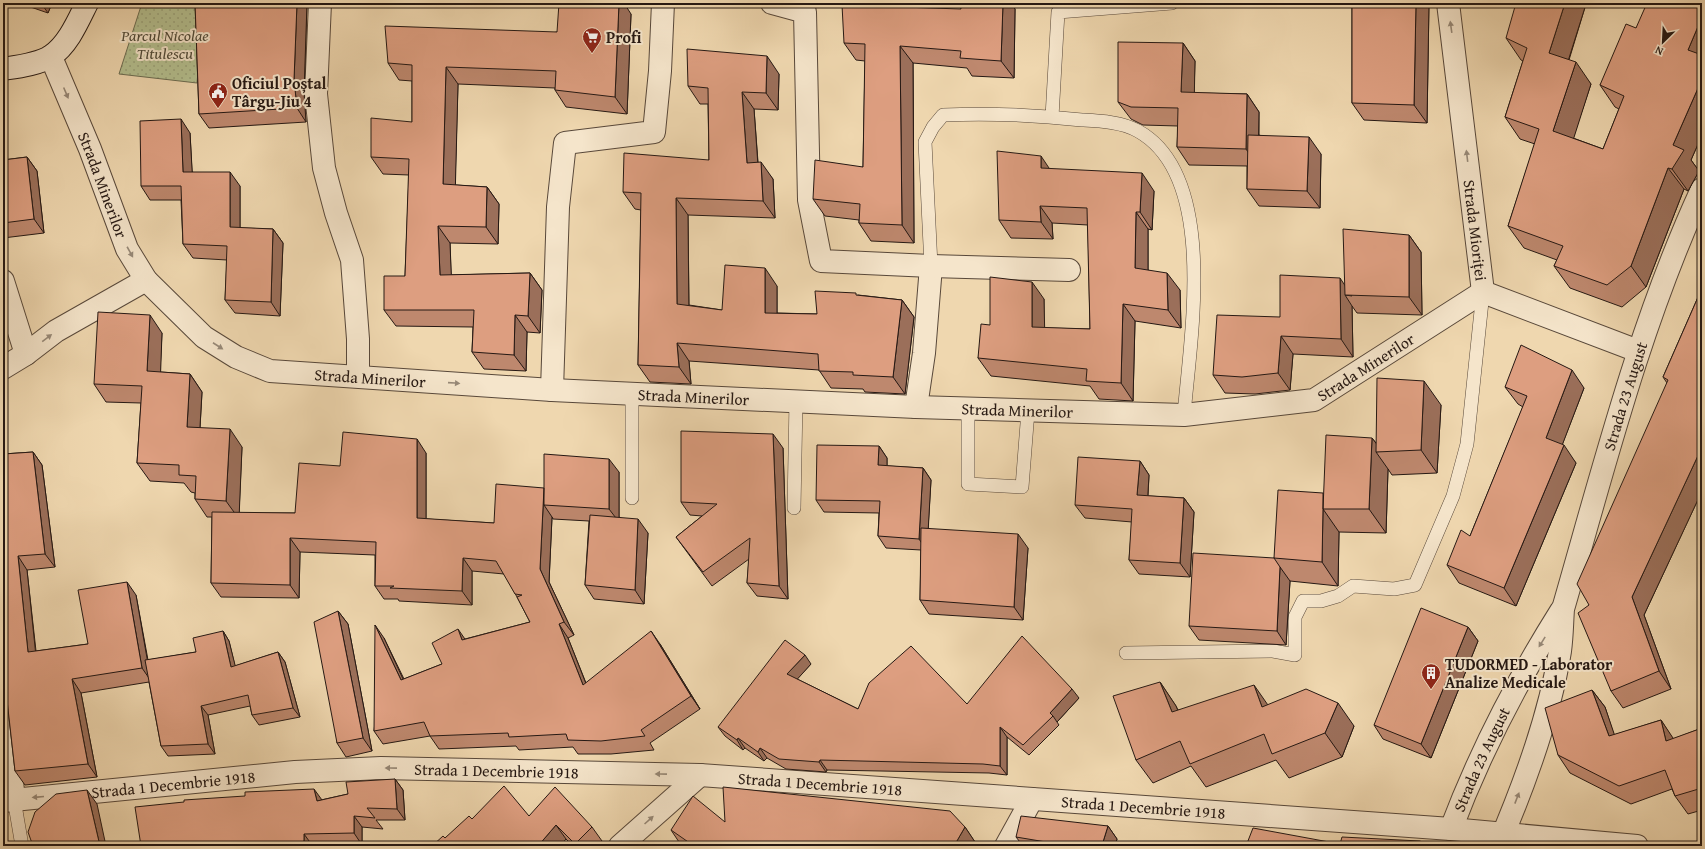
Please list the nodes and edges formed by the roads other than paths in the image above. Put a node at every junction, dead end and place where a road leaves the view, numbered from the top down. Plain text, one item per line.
1 (87, 3) edge
2 (320, 3) edge
3 (662, 3) edge
4 (772, 3) edge
5 (1172, 3) edge
6 (1448, 3) edge
7 (51, 57) junction
8 (3, 69) edge
9 (1052, 117) junction
10 (1700, 197) edge
11 (931, 266) junction
12 (1069, 270) dead end
13 (146, 280) junction
14 (3, 281) edge
15 (1483, 292) junction
16 (1638, 351) junction
17 (26, 354) junction
18 (3, 368) edge
19 (358, 376) junction
20 (552, 390) junction
21 (632, 393) junction
22 (796, 401) junction
23 (916, 407) junction
24 (968, 409) junction
25 (1028, 411) junction
26 (1184, 415) junction
27 (632, 498) dead end
28 (794, 508) dead end
29 (1563, 609) junction
30 (1126, 653) dead end
31 (3, 706) edge
32 (700, 775) junction
33 (8, 800) edge
34 (1032, 800) junction
35 (1451, 829) junction
36 (1501, 840) edge
37 (1572, 843) edge
38 (22, 846) edge
39 (620, 846) edge
40 (1006, 846) edge
41 (1637, 846) edge

1 - 7 street
2 - 19 street
3 - 20 street
4 - 11 street
5 - 9 lane
15 -> 6 street, Strada Mioriței
7 - 8 street
7 -> 13 street, Strada Minerilor
9 - 11 lane
9 - 26 lane
10 - 16 street, Strada 23 August
11 - 12 street
11 - 23 street
17 -> 13 street
13 -> 19 street, Strada Minerilor
14 - 17 street
15 - 16 street, Strada Mioriței
15 - 26 street, Strada Minerilor
15 - 30 lane
16 - 29 street, Strada 23 August
17 - 18 street
19 -> 20 street, Strada Minerilor
20 - 21 street, Strada Minerilor
21 - 22 street, Strada Minerilor
21 - 27 lane
22 - 23 street, Strada Minerilor
22 - 28 lane
23 - 24 street, Strada Minerilor
24 - 25 street, Strada Minerilor
24 - 25 lane
25 - 26 street, Strada Minerilor
29 -> 35 street, Strada 23 August
36 -> 29 street, Strada 23 August
31 - 33 street
32 -> 33 street, Strada 1 Decembrie 1918
32 - 34 street, Strada 1 Decembrie 1918
39 -> 32 street
33 - 38 lane
34 - 35 street, Strada 1 Decembrie 1918
34 - 40 street
35 - 36 street, Strada 1 Decembrie 1918
36 - 37 street, Strada 1 Decembrie 1918
37 - 41 street, Strada 1 Decembrie 1918

